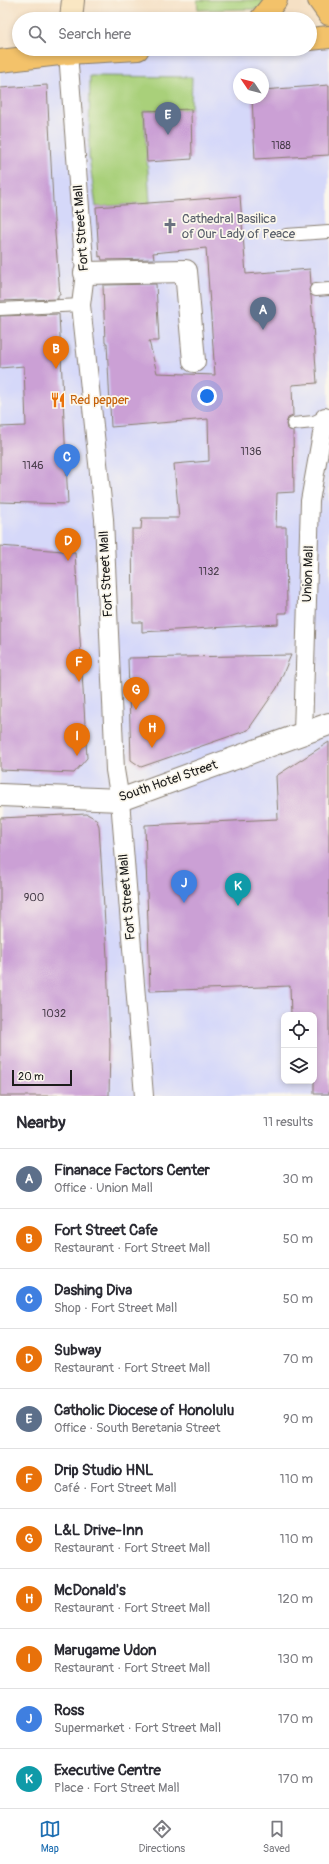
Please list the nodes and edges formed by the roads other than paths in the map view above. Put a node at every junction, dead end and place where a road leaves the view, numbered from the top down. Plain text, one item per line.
1 (73, 0) edge
2 (276, 0) edge
3 (318, 0) edge
4 (72, 12) edge
5 (267, 12) edge
6 (329, 14) edge
7 (329, 37) edge
8 (317, 38) edge
9 (34, 56) edge
10 (68, 56) edge
11 (0, 61) edge
12 (329, 232) edge
13 (286, 235) dead end
14 (85, 273) junction
15 (329, 289) edge
16 (316, 290) dead end
17 (80, 305) junction
18 (0, 309) edge
19 (194, 361) dead end
20 (327, 416) edge
21 (293, 424) dead end
22 (329, 724) edge
23 (303, 733) junction
24 (0, 795) edge
25 (120, 800) junction
26 (144, 1096) edge

1 - 4 main road
2 - 5 main road
3 - 6 main road
7 - 8 main road
9 - 11 main road
10 - 14 street, Fort Street Mall
12 - 13 lane
14 - 17 street, Fort Street Mall
14 - 19 street
15 - 16 lane
17 - 18 lane
17 - 25 street, Fort Street Mall
20 - 21 lane
20 - 23 street, Union Mall
22 - 23 street, South Hotel Street
23 - 25 street, South Hotel Street
24 - 25 street, South Hotel Street
25 - 26 street, Fort Street Mall

